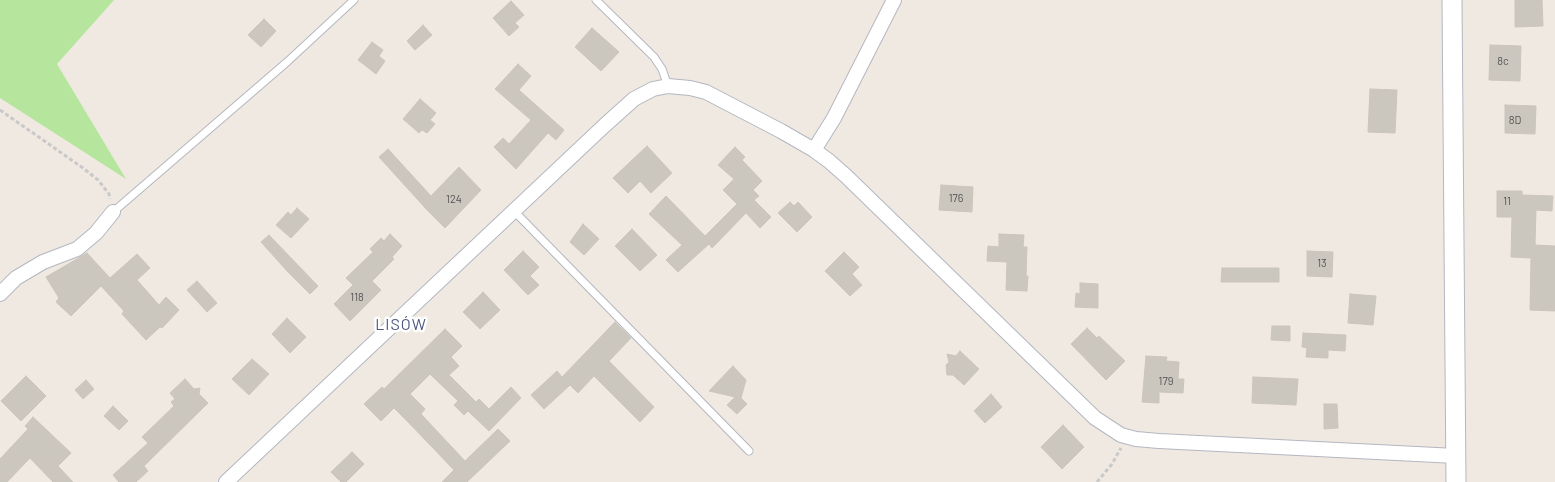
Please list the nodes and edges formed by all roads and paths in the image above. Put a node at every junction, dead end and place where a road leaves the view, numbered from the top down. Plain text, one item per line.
1 (354, 0) edge
2 (596, 0) edge
3 (894, 0) edge
4 (1452, 0) edge
5 (668, 86) junction
6 (0, 110) edge
7 (814, 150) junction
8 (514, 211) junction
9 (113, 212) junction
10 (0, 294) edge
11 (1127, 436) junction
12 (749, 451) dead end
13 (1456, 456) junction
14 (226, 482) edge
15 (1097, 482) edge
16 (1456, 482) edge

1 - 9 lane
2 - 5 lane
3 - 7 street
4 - 13 street
5 - 7 street
5 - 8 street
6 - 9 path
7 - 11 street
8 - 12 lane
8 - 14 street
9 - 10 street
11 - 13 street
11 - 15 path
13 - 16 street

